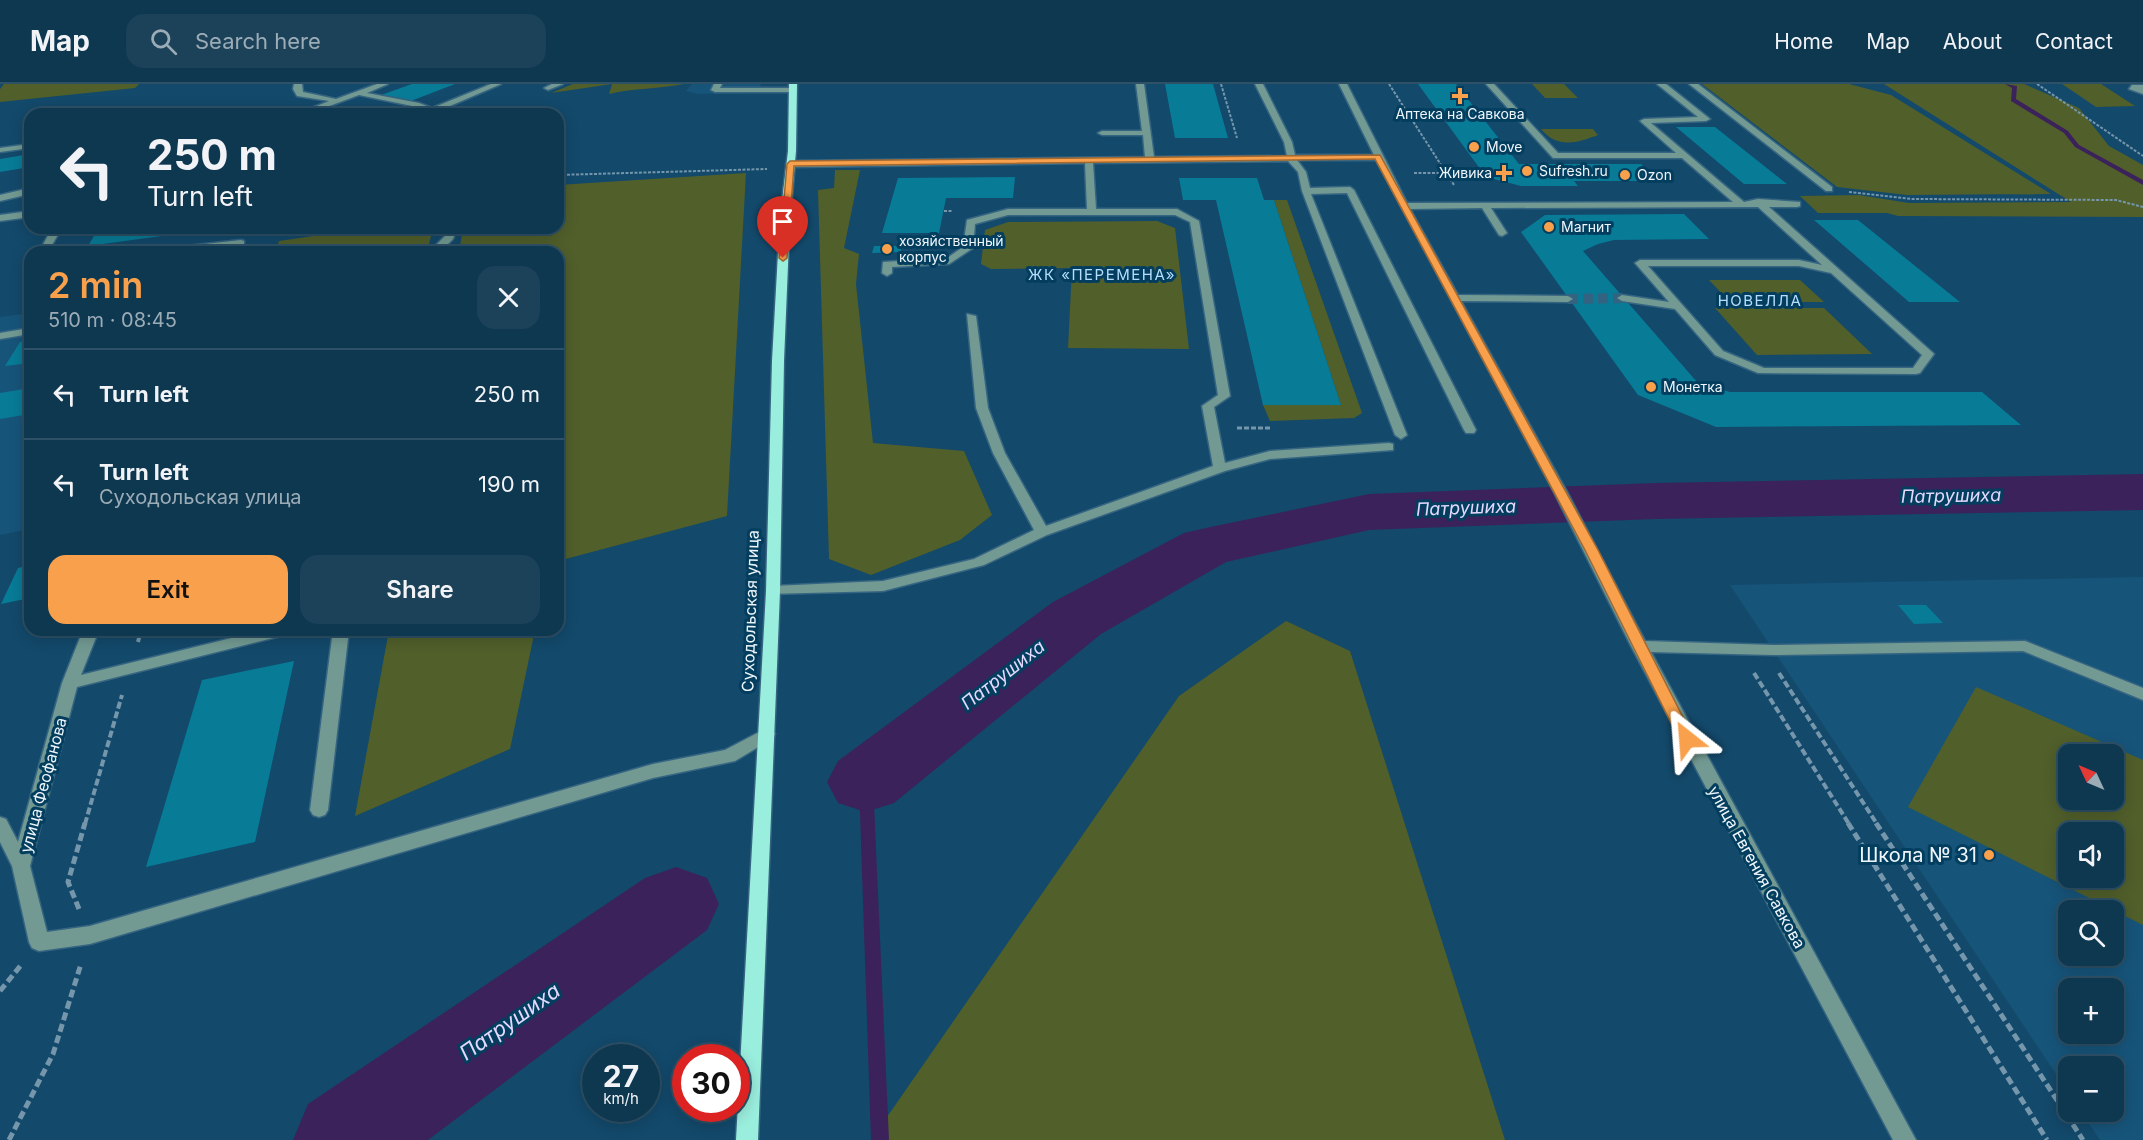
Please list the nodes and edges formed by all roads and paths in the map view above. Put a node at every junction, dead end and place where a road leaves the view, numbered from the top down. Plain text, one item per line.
1 (298, 84) edge
2 (384, 84) edge
3 (497, 84) edge
4 (559, 84) edge
5 (718, 84) edge
6 (1140, 84) edge
7 (1221, 84) edge
8 (1259, 84) edge
9 (1343, 84) edge
10 (1389, 84) edge
11 (1490, 84) edge
12 (1661, 84) edge
13 (1693, 84) edge
14 (2037, 84) edge
15 (793, 87) edge
16 (2143, 87) edge
17 (548, 88) dead end
18 (2143, 92) edge
19 (358, 93) junction
20 (337, 101) junction
21 (318, 108) edge
22 (425, 108) edge
23 (442, 108) edge
24 (1102, 132) dead end
25 (1146, 132) junction
26 (1239, 143) dead end
27 (24, 147) edge
28 (0, 150) edge
29 (1684, 155) junction
30 (2143, 156) edge
31 (1377, 157) junction
32 (1150, 160) junction
33 (1292, 160) junction
34 (1089, 161) junction
35 (790, 164) junction
36 (24, 187) edge
37 (1829, 189) joint
38 (0, 190) edge
39 (1306, 191) junction
40 (24, 192) edge
41 (0, 198) edge
42 (1740, 202) junction
43 (1758, 202) junction
44 (1797, 204) dead end
45 (1405, 206) junction
46 (1468, 206) junction
47 (1485, 206) junction
48 (2143, 207) edge
49 (1092, 211) junction
50 (24, 215) edge
51 (0, 218) edge
52 (1502, 233) dead end
53 (451, 234) edge
54 (241, 243) edge
55 (214, 246) edge
56 (440, 246) edge
57 (1834, 271) junction
58 (887, 273) dead end
59 (1454, 298) junction
60 (1622, 298) tunnel mouth
61 (1568, 299) tunnel mouth
62 (1680, 307) junction
63 (971, 316) dead end
64 (24, 332) edge
65 (0, 336) edge
66 (1235, 428) dead end
67 (1281, 429) dead end
68 (1470, 430) dead end
69 (1401, 435) dead end
70 (1389, 447) dead end
71 (1220, 468) junction
72 (1042, 532) junction
73 (773, 591) junction
74 (89, 636) edge
75 (139, 636) edge
76 (261, 636) edge
77 (340, 636) edge
78 (1639, 646) junction
79 (1738, 649) junction
80 (1763, 650) junction
81 (135, 653) dead end
82 (1778, 672) junction
83 (1790, 672) dead end
84 (70, 683) junction
85 (124, 687) dead end
86 (2143, 694) edge
87 (767, 734) junction
88 (319, 810) dead end
89 (0, 824) edge
90 (21, 866) junction
91 (90, 935) junction
92 (39, 942) junction
93 (0, 991) edge
94 (9, 1140) edge
95 (747, 1140) edge
96 (1905, 1140) edge
97 (2047, 1140) edge
98 (2083, 1140) edge

1 - 20 street
2 - 19 street
3 - 23 street
4 - 17 street
5 - 15 street
6 - 25 street
7 - 26 path
8 - 33 street
9 - 31 street, улица Евгения Савкова
10 - 46 path
11 - 29 street
12 - 29 street
13 - 37 street
14 - 30 path
15 - 35 main road, Суходольская улица
16 - 18 street
19 - 20 street
19 - 22 street
20 - 21 street
24 - 25 street
25 - 32 street
27 - 28 street
29 - 42 street
31 - 33 street
31 - 45 street, улица Евгения Савкова
32 - 33 street
32 - 34 street
33 - 39 street
34 - 35 street
34 - 49 street
35 - 73 main road, Суходольская улица
36 - 38 street
37 - 48 path
39 - 68 street
39 - 69 street
40 - 41 street
42 - 43 street
42 - 47 street
43 - 44 street
43 - 57 street
45 - 46 street
45 - 59 street, улица Евгения Савкова
46 - 47 street
47 - 52 street
49 - 58 street
49 - 71 street
50 - 51 street
53 - 56 street
54 - 55 street
57 - 62 street
57 - 62 street
59 - 61 street
59 - 78 street, улица Евгения Савкова
60 - 62 street
63 - 72 street
64 - 65 street
66 - 67 path
70 - 71 street
71 - 72 street
72 - 73 street
73 - 87 main road, Суходольская улица
74 - 84 street, улица Феофанова
75 - 81 path
76 - 84 street
77 - 88 street
78 - 79 street
78 - 96 street, улица Евгения Савкова
79 - 80 street
79 - 97 path
80 - 82 path
80 - 86 street
82 - 83 path
82 - 98 path
84 - 90 street, улица Феофанова
85 - 91 path
87 - 91 street
87 - 95 main road, Суходольская улица
89 - 90 street
90 - 92 street, улица Феофанова
91 - 92 street
91 - 94 path
92 - 93 path

